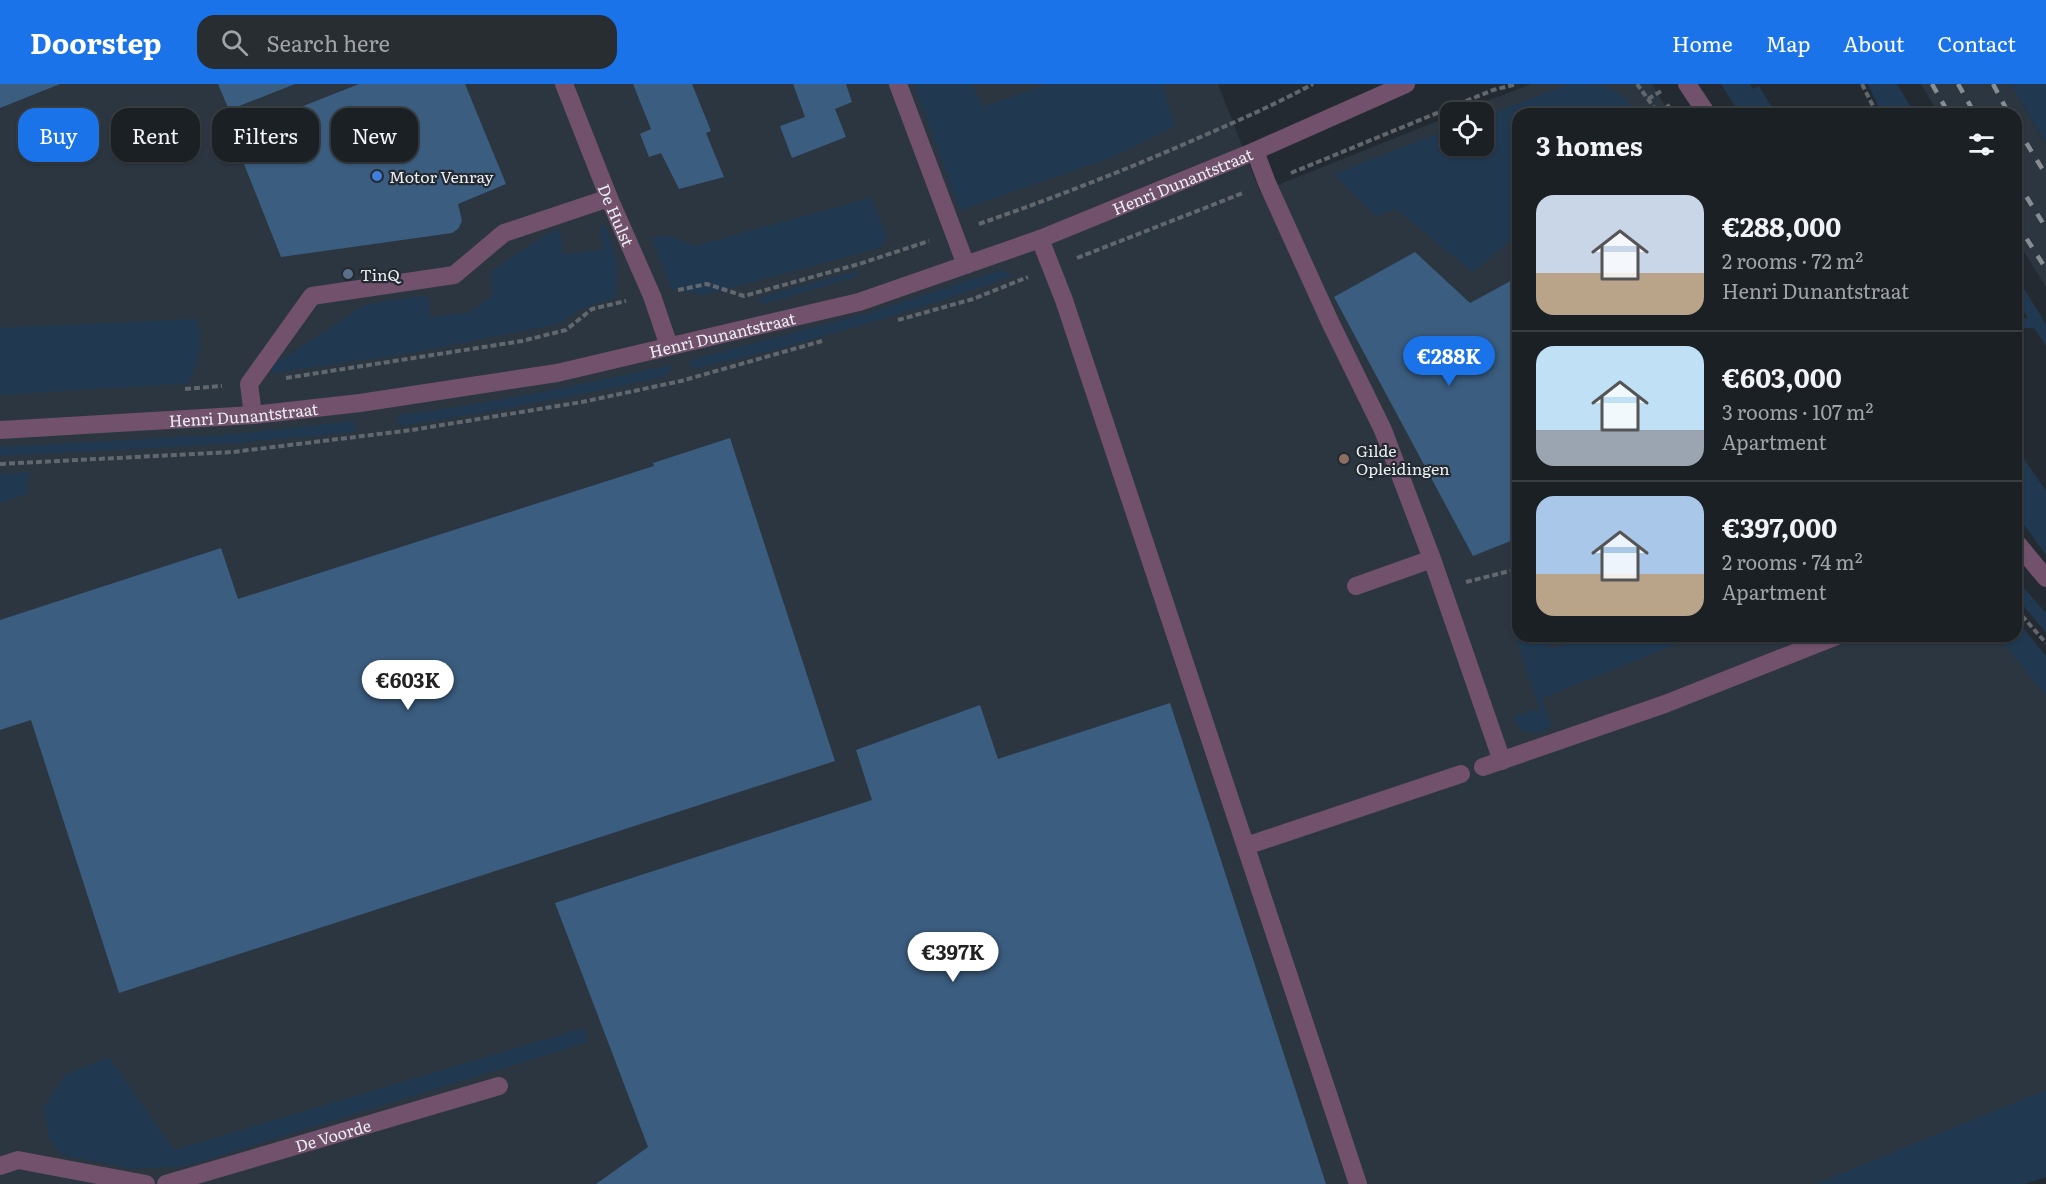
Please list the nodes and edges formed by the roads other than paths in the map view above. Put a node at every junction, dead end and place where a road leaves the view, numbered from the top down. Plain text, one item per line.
1 (564, 84) edge
2 (897, 84) edge
3 (1406, 84) edge
4 (1688, 84) edge
5 (1703, 108) edge
6 (1255, 151) junction
7 (609, 198) junction
8 (1040, 239) junction
9 (966, 265) junction
10 (669, 346) junction
11 (253, 416) junction
12 (0, 430) edge
13 (2022, 553) edge
14 (1432, 559) junction
15 (2046, 578) edge
16 (1356, 586) dead end
17 (1822, 642) edge
18 (1502, 761) junction
19 (1483, 767) dead end
20 (1461, 774) dead end
21 (1246, 846) junction
22 (499, 1086) dead end
23 (0, 1166) edge
24 (146, 1184) edge
25 (166, 1184) edge
26 (1358, 1184) edge

1 - 7 street, De Hulst
2 - 9 street
3 - 6 street, Henri Dunantstraat
4 - 5 street
6 - 8 street, Henri Dunantstraat
6 - 14 street
7 - 10 street, De Hulst
7 - 11 street
8 - 9 street, Henri Dunantstraat
8 - 21 street
9 - 10 street, Henri Dunantstraat
10 - 11 street, Henri Dunantstraat
11 - 12 street, Henri Dunantstraat
13 - 15 street
14 - 16 street
14 - 18 street
17 - 18 street
18 - 19 street
20 - 21 street
21 - 26 street
22 - 25 street, De Voorde
23 - 24 street

